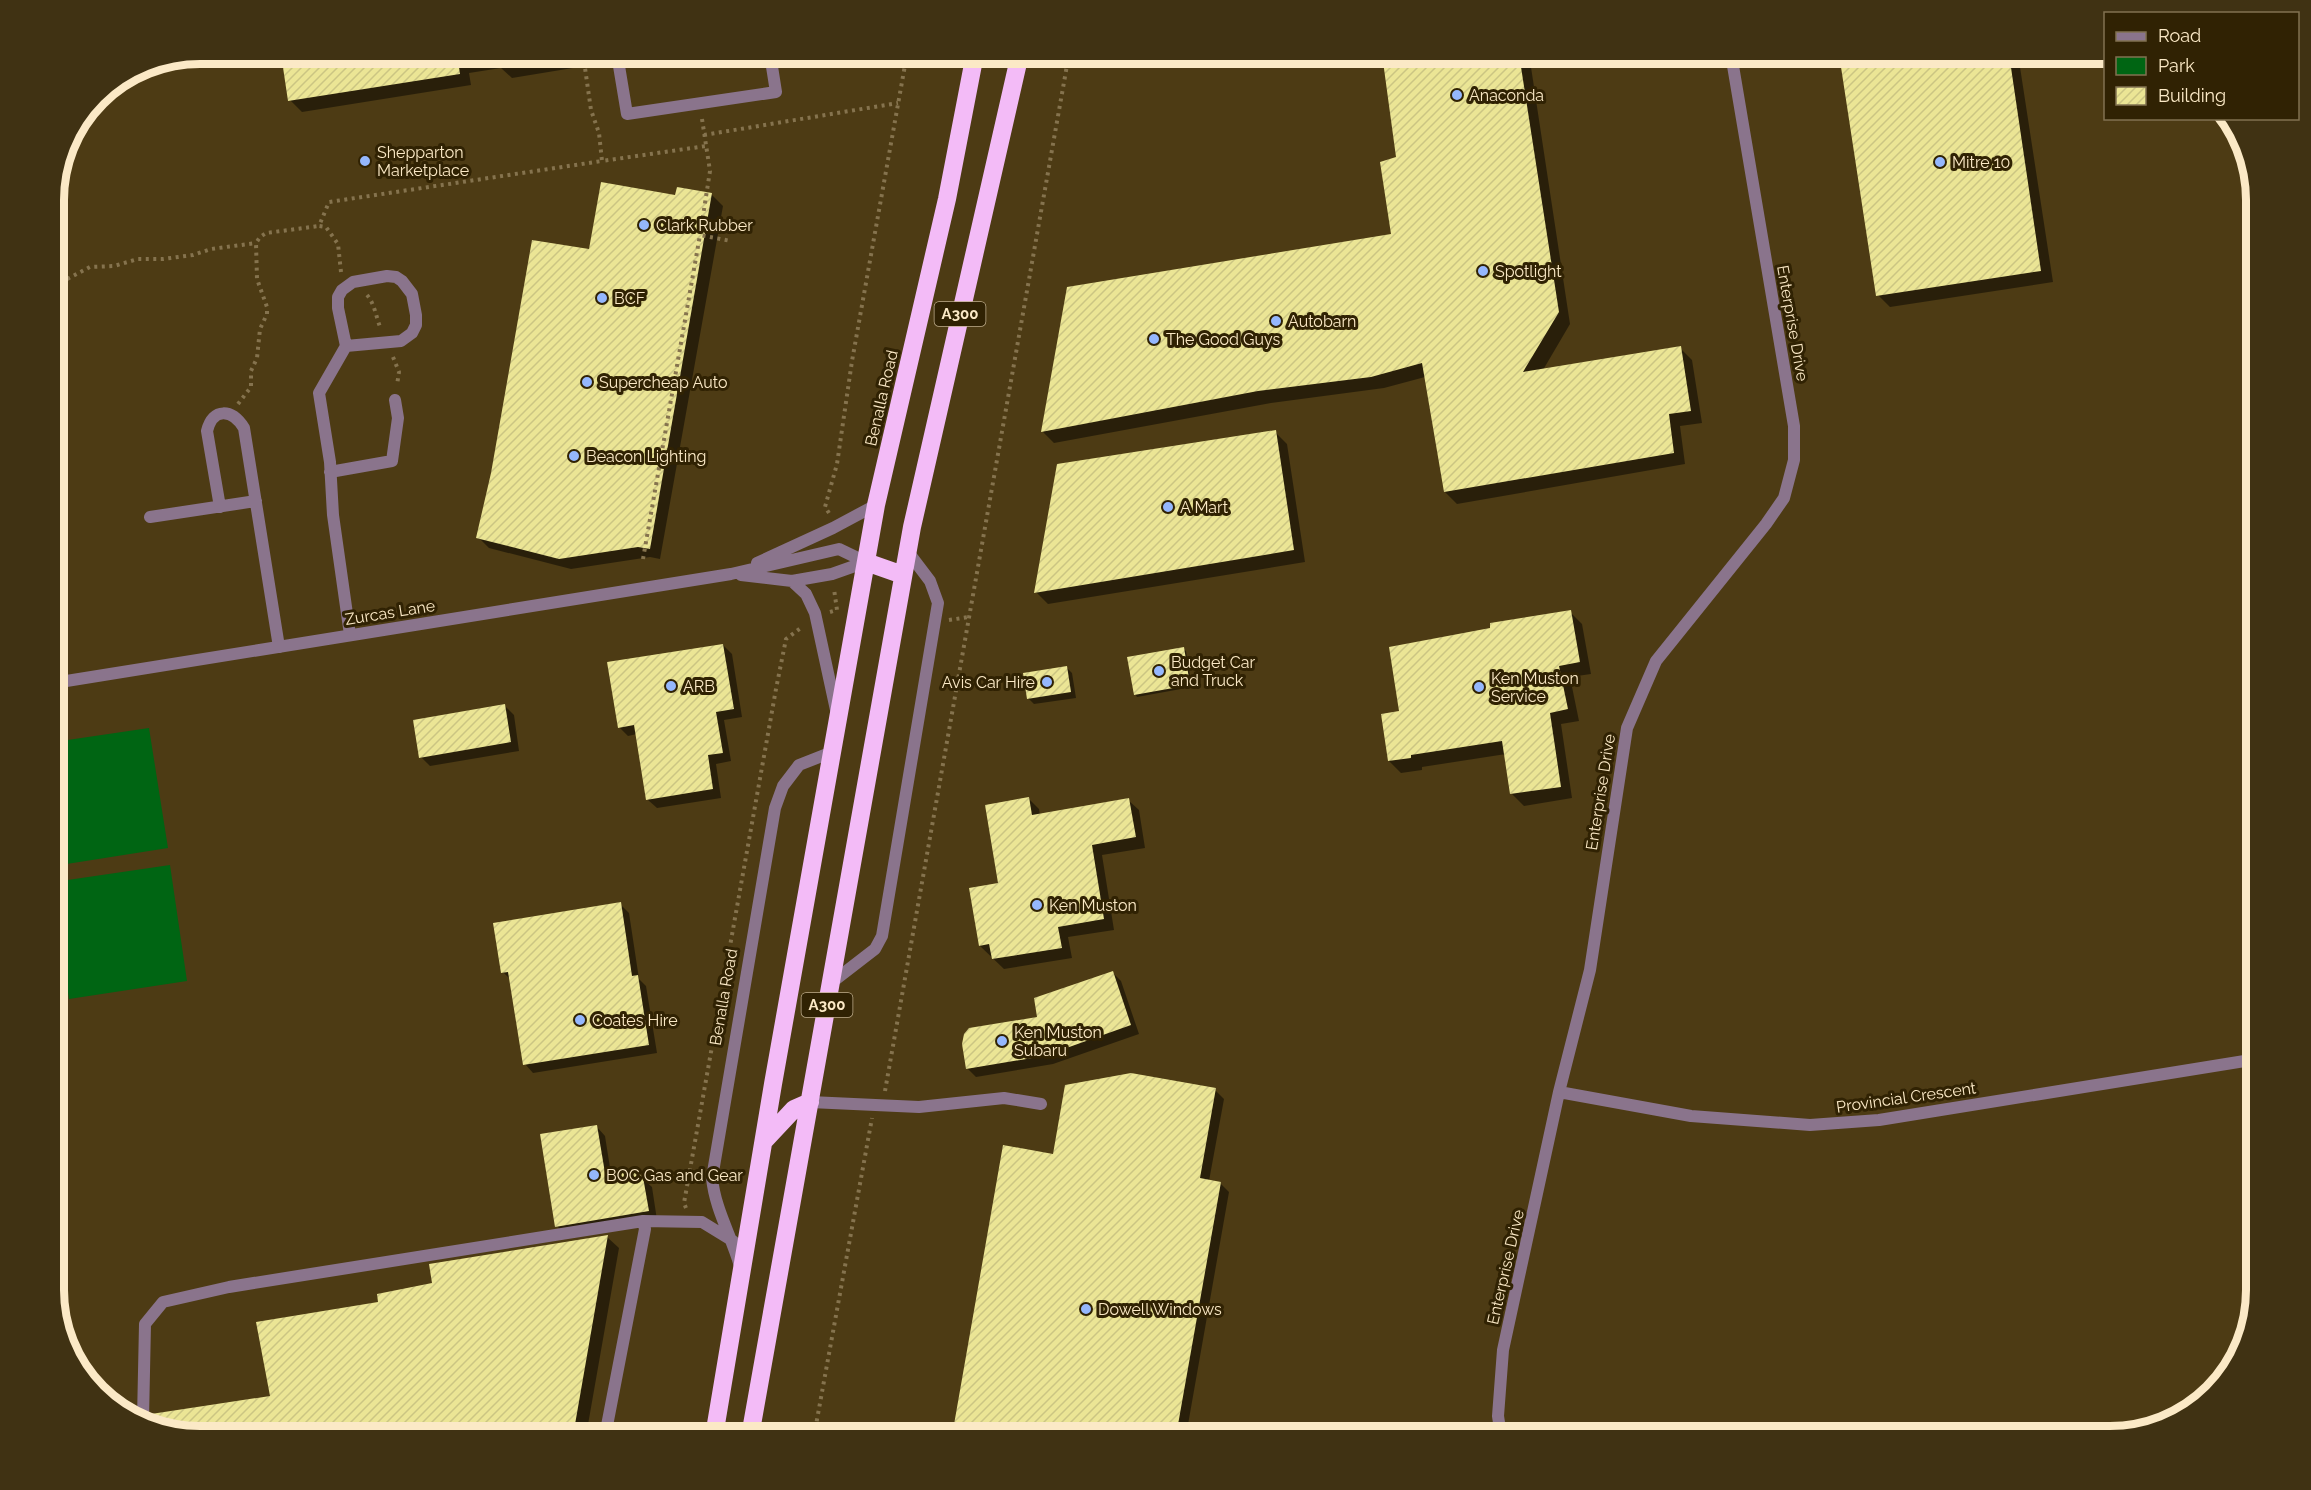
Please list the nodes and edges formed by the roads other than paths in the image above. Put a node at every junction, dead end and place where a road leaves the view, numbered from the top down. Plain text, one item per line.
1 (619, 64) edge
2 (772, 64) edge
3 (973, 64) edge
4 (1018, 64) edge
5 (1733, 64) edge
6 (345, 346) junction
7 (395, 400) road end
8 (330, 472) junction
9 (256, 501) junction
10 (876, 505) junction
11 (220, 507) junction
12 (150, 517) dead end
13 (908, 552) junction
14 (866, 562) junction
15 (731, 574) junction
16 (903, 575) junction
17 (792, 581) junction
18 (350, 635) junction
19 (279, 647) junction
20 (65, 681) edge
21 (838, 720) junction
22 (832, 752) junction
23 (831, 983) junction
24 (2246, 1061) edge
25 (1559, 1092) junction
26 (810, 1102) junction
27 (1041, 1104) dead end
28 (764, 1141) junction
29 (644, 1221) junction
30 (733, 1242) junction
31 (742, 1273) junction
32 (143, 1412) edge
33 (608, 1426) edge
34 (716, 1426) edge
35 (752, 1426) edge
36 (1500, 1426) edge

1 - 2 street
3 - 10 highway, Benalla Road / A300
4 - 13 highway, A300
5 - 25 street, Enterprise Drive
6 - 6 street
6 - 8 street
7 - 8 street
8 - 18 street
9 - 11 street
9 - 11 street
9 - 19 street
10 - 14 highway, Benalla Road / A300
10 - 15 street, Zurcas Lane
11 - 12 street
13 - 16 highway, A300
13 - 23 street
14 - 15 street, Zurcas Lane
14 - 16 highway
14 - 17 street, Zurcas Lane
14 - 21 highway, Benalla Road / A300
15 - 17 street, Zurcas Lane
15 - 18 street, Zurcas Lane
16 - 23 highway, A300
17 - 21 street
18 - 19 street, Zurcas Lane
19 - 20 street, Zurcas Lane
21 - 22 highway, Benalla Road / A300
22 - 28 highway, Benalla Road / A300
22 - 30 street, Benalla Road
23 - 26 highway, A300
24 - 25 street, Provincial Crescent
25 - 36 street, Enterprise Drive
26 - 27 street
26 - 28 highway
26 - 35 highway, A300
28 - 31 highway, Benalla Road / A300
29 - 30 street
29 - 32 street
29 - 33 street
30 - 31 street, Benalla Road
31 - 34 highway, Benalla Road / A300

